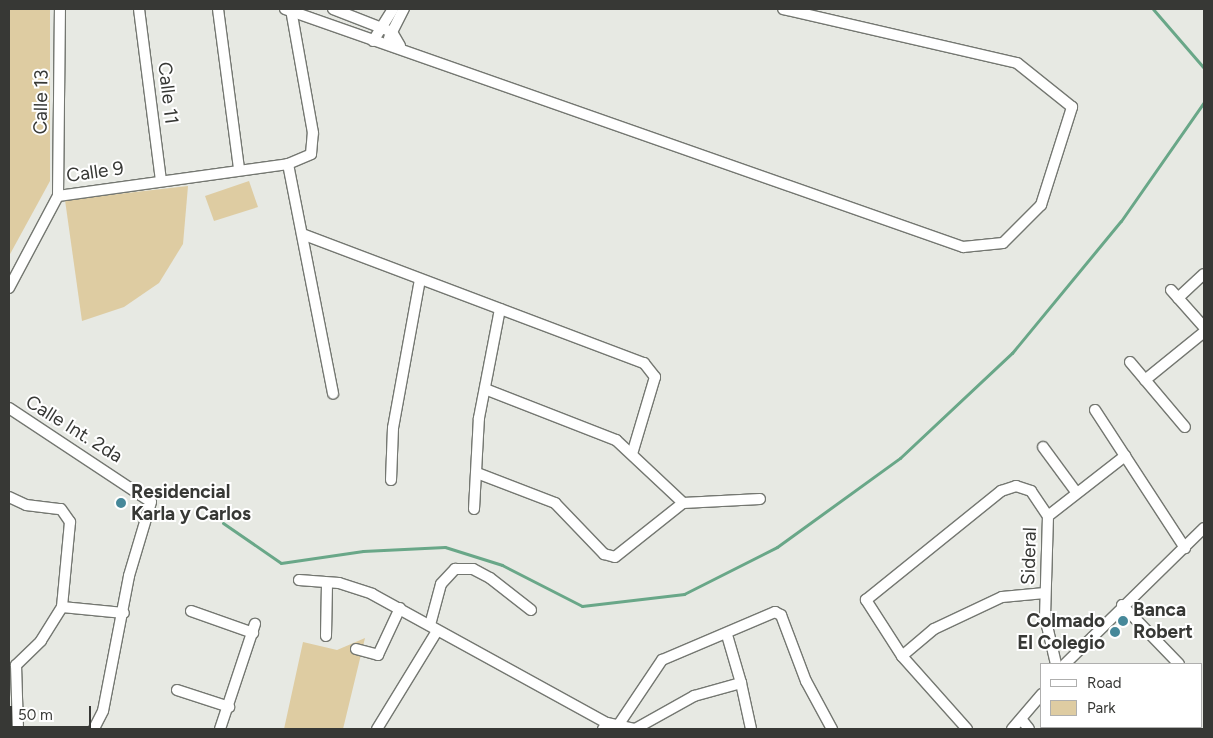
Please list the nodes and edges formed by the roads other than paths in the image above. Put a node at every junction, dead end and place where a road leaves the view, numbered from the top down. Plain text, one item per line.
1 (60, 9) edge
2 (139, 9) edge
3 (218, 9) edge
4 (333, 9) edge
5 (392, 9) edge
6 (404, 9) edge
7 (783, 9) edge
8 (289, 10) edge
9 (380, 28) junction
10 (392, 32) junction
11 (377, 43) junction
12 (400, 46) junction
13 (288, 164) junction
14 (240, 169) junction
15 (161, 181) junction
16 (58, 196) junction
17 (302, 234) junction
18 (1204, 274) edge
19 (420, 280) junction
20 (9, 288) edge
21 (500, 309) junction
22 (1204, 327) edge
23 (1204, 332) edge
24 (1130, 362) dead end
25 (1145, 380) junction
26 (485, 389) junction
27 (333, 394) dead end
28 (9, 408) edge
29 (1095, 410) dead end
30 (1185, 427) dead end
31 (1043, 447) dead end
32 (632, 454) junction
33 (1125, 456) junction
34 (477, 473) junction
35 (391, 480) dead end
36 (1076, 492) junction
37 (9, 497) edge
38 (760, 498) dead end
39 (683, 503) junction
40 (474, 510) dead end
41 (1048, 516) junction
42 (1204, 528) edge
43 (1185, 548) junction
44 (299, 580) dead end
45 (327, 583) junction
46 (1045, 593) junction
47 (1122, 605) junction
48 (62, 608) junction
49 (400, 608) junction
50 (531, 610) dead end
51 (191, 611) dead end
52 (124, 613) junction
53 (433, 628) junction
54 (727, 635) junction
55 (326, 636) dead end
56 (356, 649) dead end
57 (902, 656) junction
58 (1056, 663) edge
59 (1066, 663) edge
60 (1178, 663) edge
61 (12, 665) edge
62 (741, 683) junction
63 (176, 690) dead end
64 (1040, 697) edge
65 (229, 707) junction
66 (1022, 720) junction
67 (605, 726) edge
68 (617, 727) junction
69 (18, 729) edge
70 (94, 729) edge
71 (220, 729) edge
72 (377, 729) edge
73 (752, 729) edge
74 (832, 729) edge
75 (967, 729) edge
76 (1012, 729) edge
77 (1029, 729) edge

1 - 16 street, Calle 13
2 - 15 street, Calle 11
3 - 14 street
4 - 9 street
5 - 9 street
6 - 10 street
7 - 12 street
8 - 11 street
8 - 13 street, Calle 9
9 - 10 street
9 - 11 street
10 - 11 street
10 - 12 street
11 - 12 street
13 - 14 street, Calle 9
13 - 17 street
14 - 15 street, Calle 9
15 - 16 street, Calle 9
16 - 20 street, Calle 9
17 - 19 street
17 - 27 street
18 - 22 street
19 - 21 street
19 - 35 street
21 - 26 street
21 - 32 street
23 - 25 street
24 - 25 street
25 - 30 street
26 - 32 street
26 - 34 street
28 - 52 street, Calle Int. 2da
29 - 33 street
31 - 36 street
32 - 39 street
33 - 36 street, Sideral
33 - 43 street
34 - 39 street
34 - 40 street
36 - 41 street, Sideral
37 - 48 street
38 - 39 street
41 - 46 street, Sideral
41 - 57 street
42 - 43 street
43 - 47 street
44 - 45 street
45 - 49 street
45 - 55 street
46 - 57 street
46 - 58 street, Sideral
47 - 59 street
47 - 60 street
48 - 52 street
48 - 61 street
49 - 53 street
49 - 56 street
50 - 53 street
51 - 65 street
52 - 70 street
53 - 67 street
53 - 72 street
54 - 62 street
54 - 68 street
54 - 74 street
57 - 75 street
61 - 69 street
62 - 68 street
62 - 73 street
63 - 65 street
64 - 66 street
65 - 71 street
66 - 76 street
66 - 77 street
67 - 68 street

